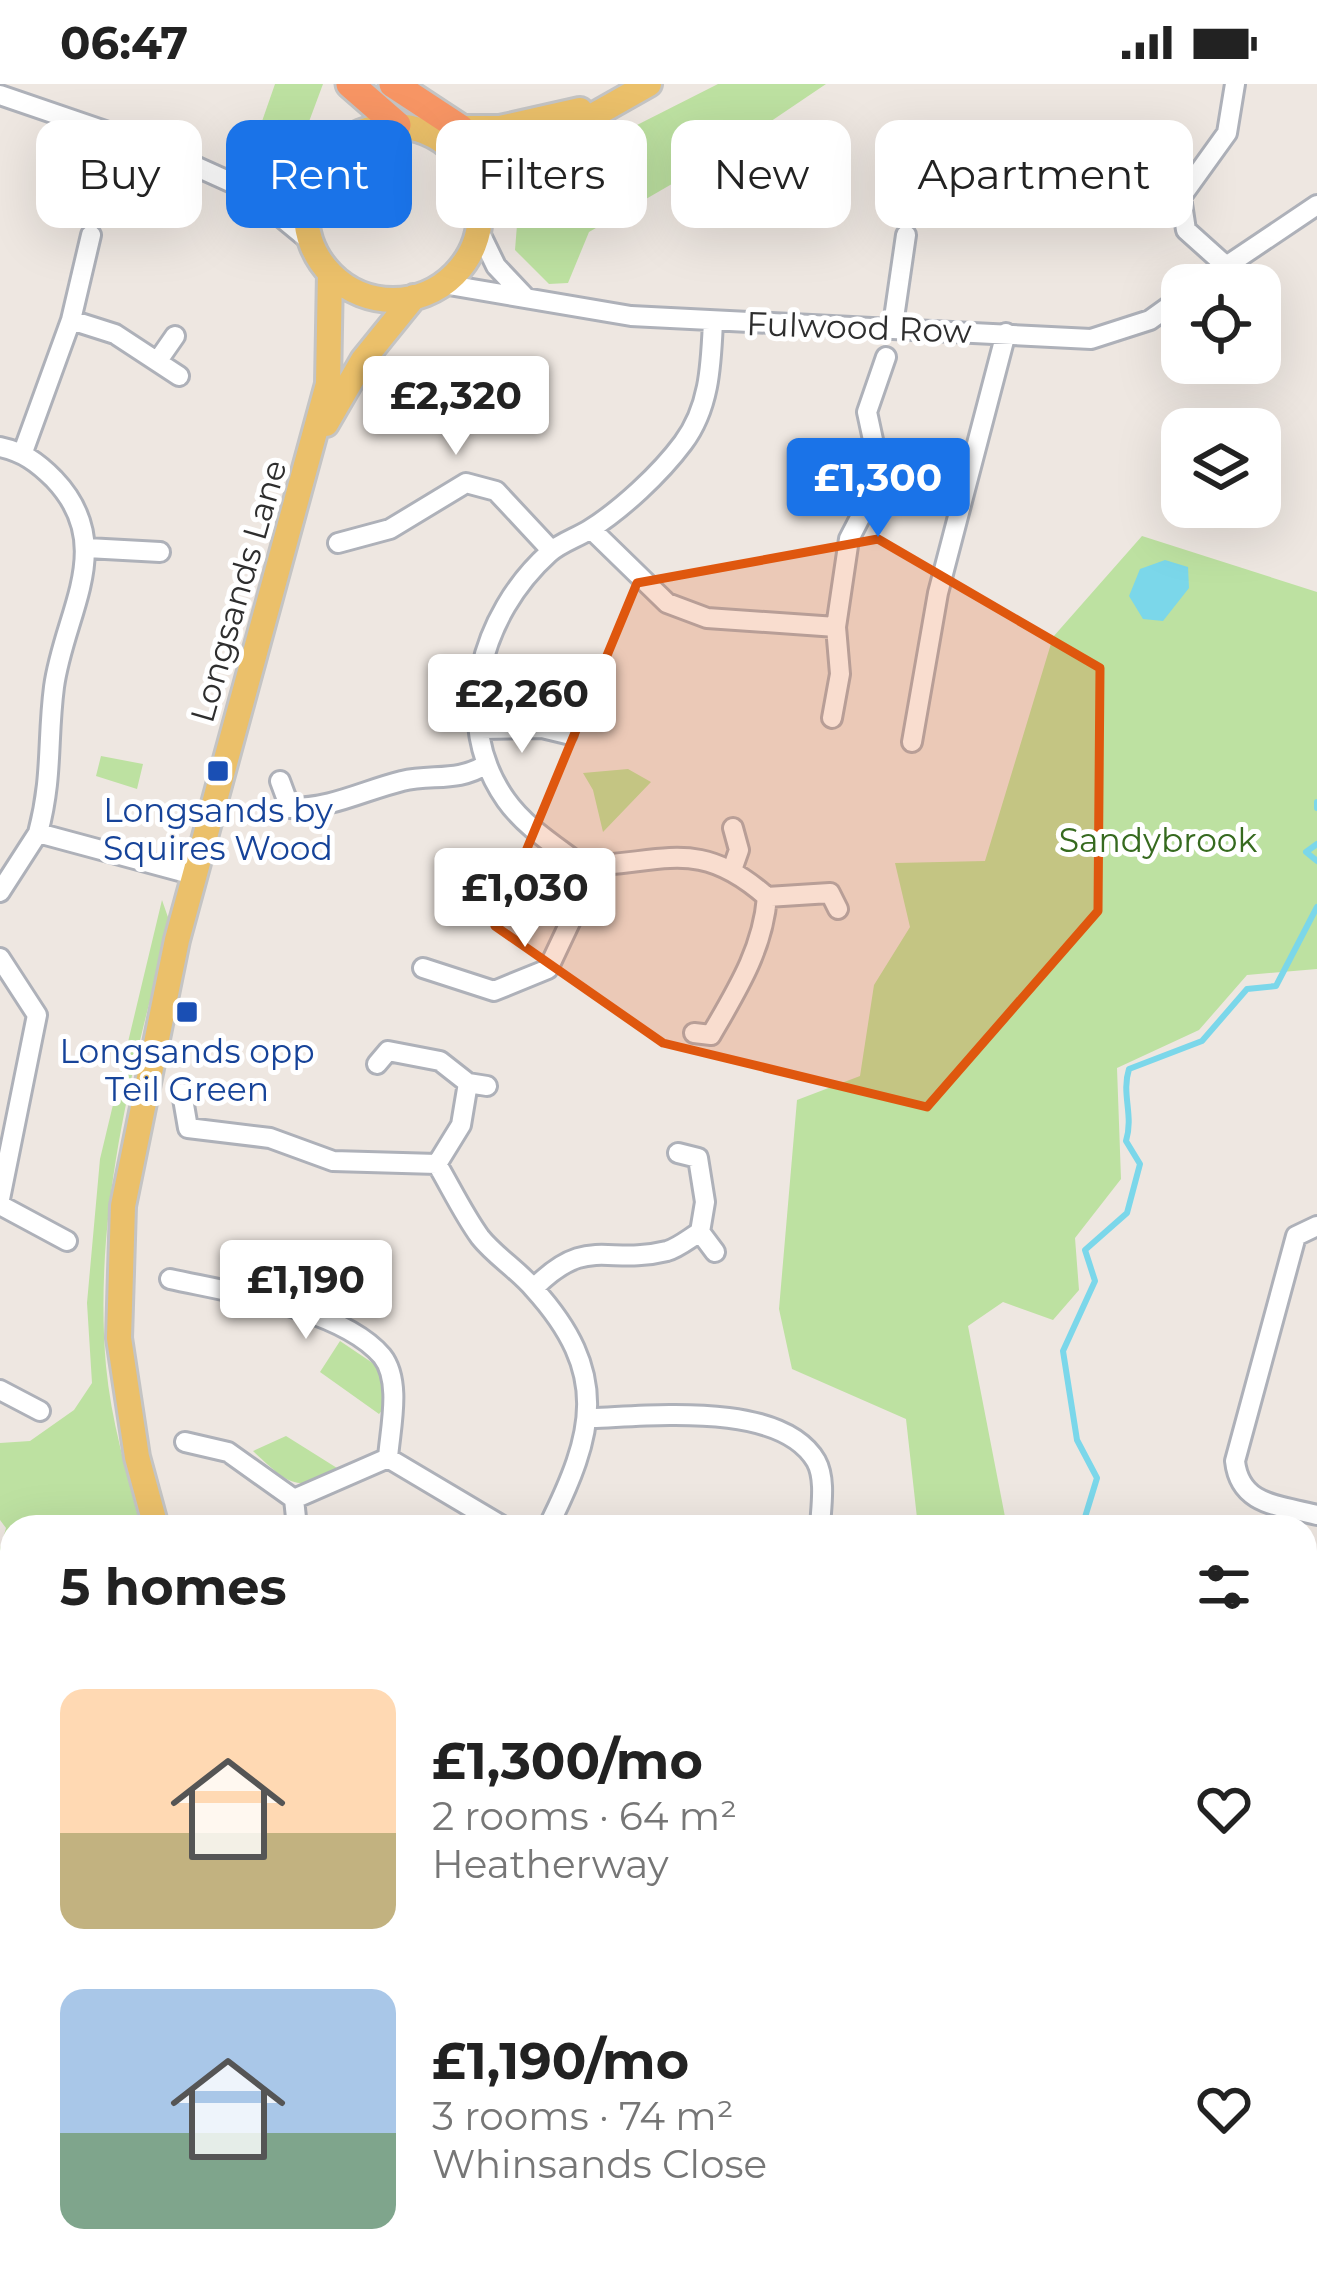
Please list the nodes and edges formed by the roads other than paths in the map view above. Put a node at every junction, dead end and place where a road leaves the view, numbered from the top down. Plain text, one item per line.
1 (350, 84) edge
2 (393, 84) edge
3 (649, 84) edge
4 (1235, 84) edge
5 (0, 94) edge
6 (617, 100) junction
7 (398, 120) edge
8 (448, 120) edge
9 (541, 120) edge
10 (583, 120) edge
11 (226, 180) edge
12 (1317, 205) edge
13 (294, 228) edge
14 (308, 228) edge
15 (475, 228) edge
16 (483, 228) edge
17 (91, 235) dead end
18 (906, 235) dead end
19 (310, 241) junction
20 (1224, 264) edge
21 (1227, 264) edge
22 (330, 273) junction
23 (442, 284) junction
24 (414, 297) junction
25 (526, 299) junction
26 (1161, 312) edge
27 (71, 320) junction
28 (713, 321) junction
29 (893, 326) junction
30 (1006, 333) junction
31 (175, 336) dead end
32 (886, 357) dead end
33 (159, 359) junction
34 (179, 376) dead end
35 (0, 447) edge
36 (312, 447) junction
37 (23, 452) junction
38 (591, 529) junction
39 (338, 543) dead end
40 (87, 548) junction
41 (551, 550) junction
42 (160, 552) dead end
43 (836, 627) junction
44 (832, 718) dead end
45 (481, 729) junction
46 (567, 734) dead end
47 (912, 742) dead end
48 (485, 765) junction
49 (280, 781) dead end
50 (733, 828) dead end
51 (38, 833) junction
52 (582, 866) junction
53 (733, 867) junction
54 (194, 875) junction
55 (0, 892) edge
56 (767, 897) junction
57 (838, 909) dead end
58 (0, 958) edge
59 (423, 968) dead end
60 (694, 1033) dead end
61 (377, 1064) dead end
62 (182, 1093) dead end
63 (678, 1153) dead end
64 (437, 1164) junction
65 (0, 1202) edge
66 (1317, 1226) edge
67 (700, 1232) junction
68 (67, 1241) dead end
69 (716, 1252) dead end
70 (170, 1279) dead end
71 (534, 1288) junction
72 (0, 1390) edge
73 (40, 1411) dead end
74 (592, 1418) junction
75 (185, 1442) dead end
76 (388, 1458) junction
77 (294, 1499) junction
78 (153, 1515) edge
79 (296, 1515) edge
80 (484, 1515) edge
81 (554, 1515) edge
82 (820, 1515) edge
83 (1317, 1515) edge

1 - 7 highway
2 - 8 highway
3 - 6 main road
4 - 20 street
5 - 11 street
6 - 9 main road
6 - 10 main road
12 - 21 street
13 - 19 street
14 - 19 main road
15 - 23 main road
16 - 25 street
17 - 27 street
18 - 29 street
19 - 22 main road
22 - 24 main road
22 - 36 main road
23 - 24 main road
23 - 25 street, Fulwood Row
24 - 36 main road
25 - 28 street, Fulwood Row
26 - 30 street, Fulwood Row
27 - 33 street
27 - 37 street
28 - 29 street, Fulwood Row
28 - 38 street
29 - 30 street, Fulwood Row
30 - 47 street
31 - 33 street
32 - 43 street
33 - 34 street
35 - 37 street
36 - 54 main road, Longsands Lane
37 - 40 street
38 - 41 street
38 - 43 street
39 - 41 street
40 - 42 street
40 - 51 street
41 - 45 street
43 - 44 street
45 - 46 street
45 - 48 street
48 - 49 street
48 - 52 street
50 - 53 street
51 - 54 street
51 - 55 street
52 - 53 street
52 - 59 street
53 - 56 street
54 - 78 main road, Longsands Lane
56 - 57 street
56 - 60 street
58 - 65 street
61 - 64 street
62 - 64 street
63 - 67 street
64 - 71 street
65 - 68 street
66 - 83 street
67 - 69 street
67 - 71 street
70 - 76 street
71 - 74 street
72 - 73 street
74 - 81 street
74 - 82 street
75 - 77 street
76 - 77 street
76 - 80 street
77 - 79 street

